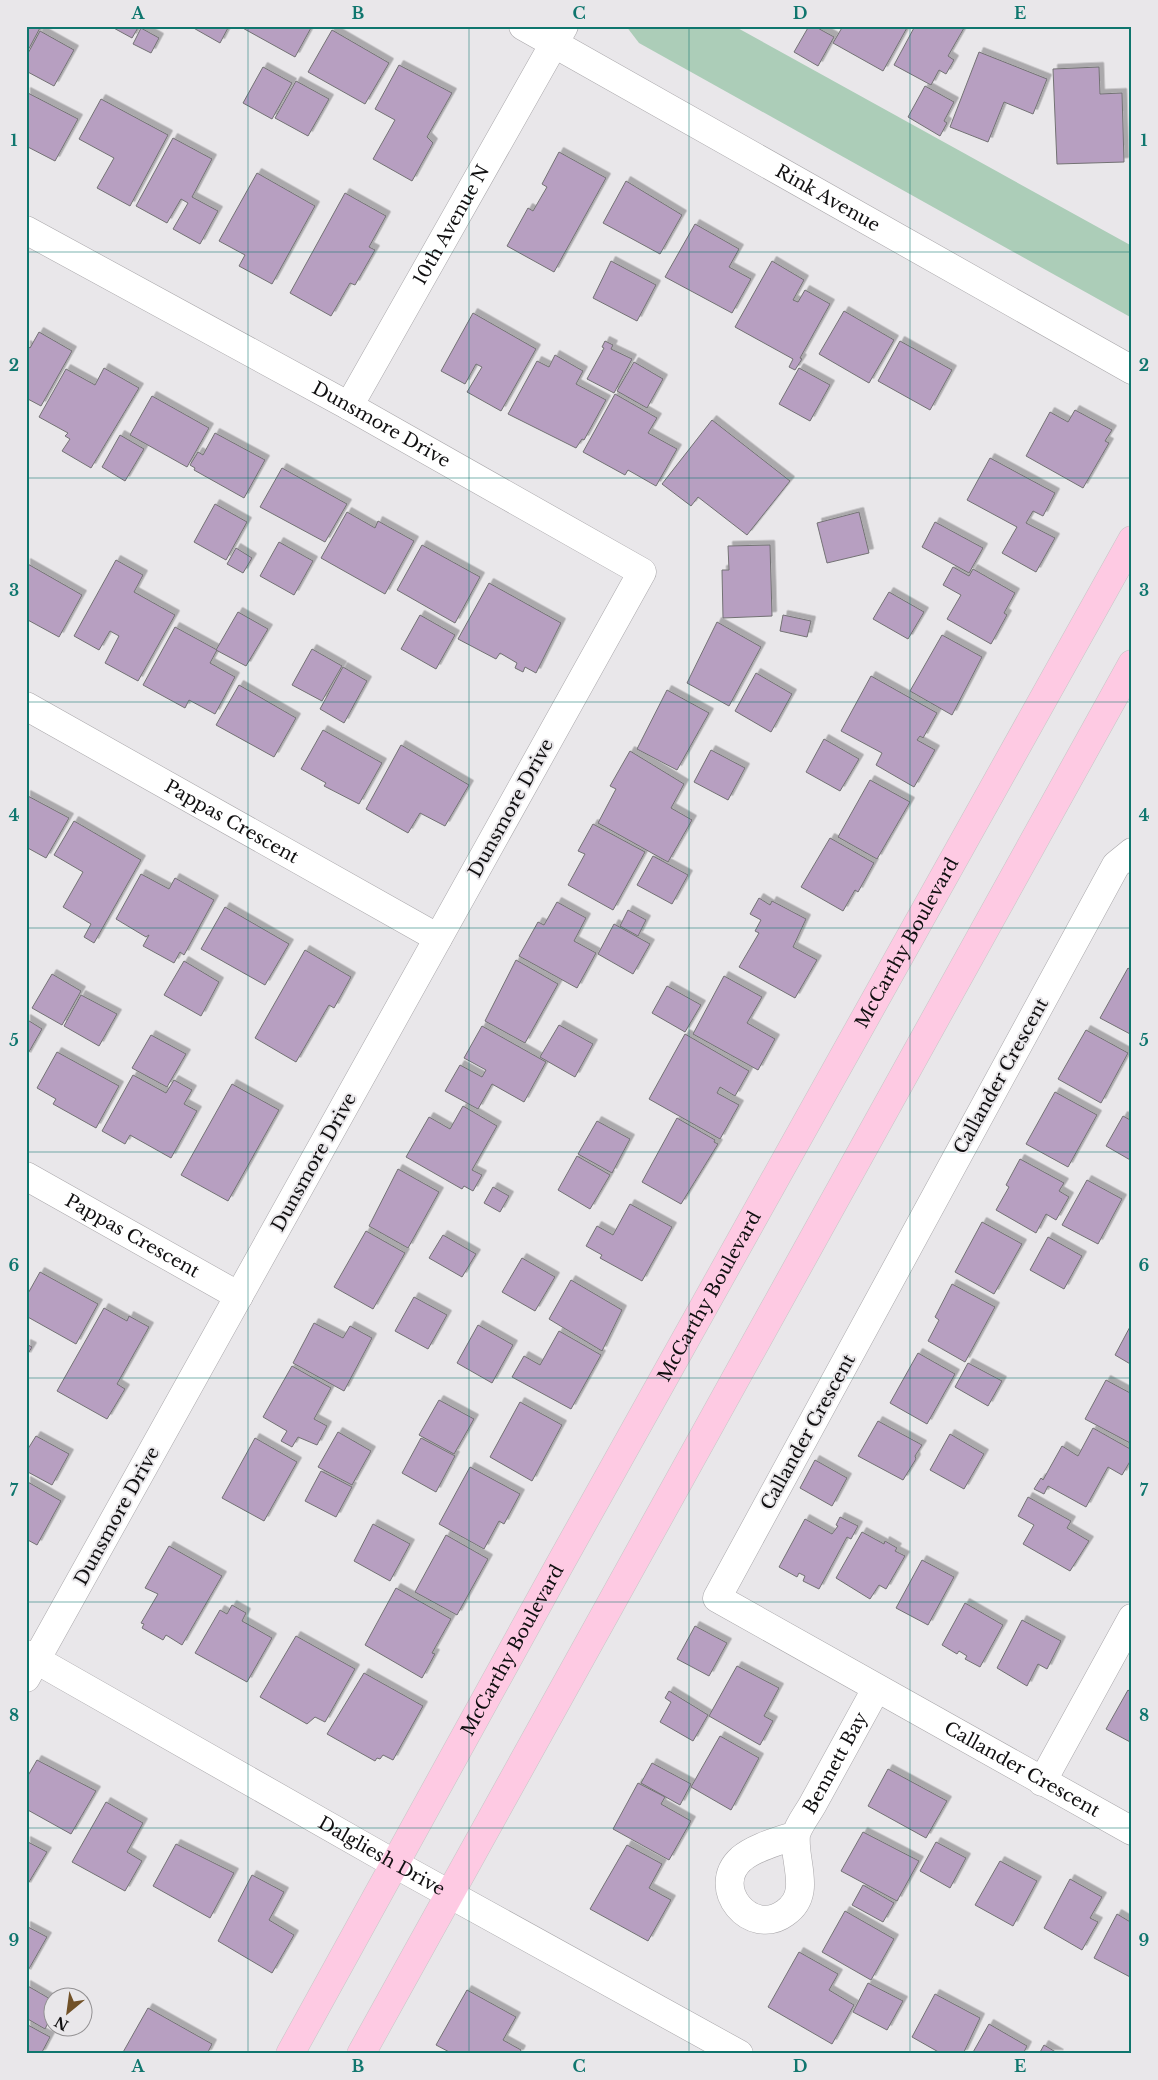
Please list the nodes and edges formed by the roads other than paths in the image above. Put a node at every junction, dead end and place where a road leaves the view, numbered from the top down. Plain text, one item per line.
1 (523, 26) edge
2 (559, 35) edge
3 (26, 230) edge
4 (1132, 370) edge
5 (349, 406) junction
6 (1132, 540) edge
7 (1132, 664) edge
8 (26, 706) edge
9 (1132, 852) edge
10 (438, 938) junction
11 (26, 1176) edge
12 (239, 1296) junction
13 (1132, 1618) edge
14 (30, 1664) edge
15 (876, 1689) junction
16 (1042, 1782) junction
17 (1132, 1831) edge
18 (796, 1835) dead end
19 (395, 1864) junction
20 (451, 1895) junction
21 (290, 2054) edge
22 (361, 2054) edge
23 (739, 2054) edge

1 - 2 street, Rink Avenue
2 - 4 street, Rink Avenue
2 - 5 street, 10th Avenue N
3 - 5 street, Dunsmore Drive
5 - 10 street, Dunsmore Drive
6 - 19 main road, McCarthy Boulevard
7 - 20 main road
8 - 10 street, Pappas Crescent
9 - 15 street, Callander Crescent
10 - 12 street, Dunsmore Drive
11 - 12 street, Pappas Crescent
12 - 14 street, Dunsmore Drive
13 - 16 street
14 - 19 street, Dalgliesh Drive
15 - 16 street, Callander Crescent
15 - 18 street, Bennett Bay
16 - 17 street, Callander Crescent
19 - 20 street, Dalgliesh Drive
19 - 21 main road, McCarthy Boulevard
20 - 22 main road
20 - 23 street, Dalgliesh Drive

